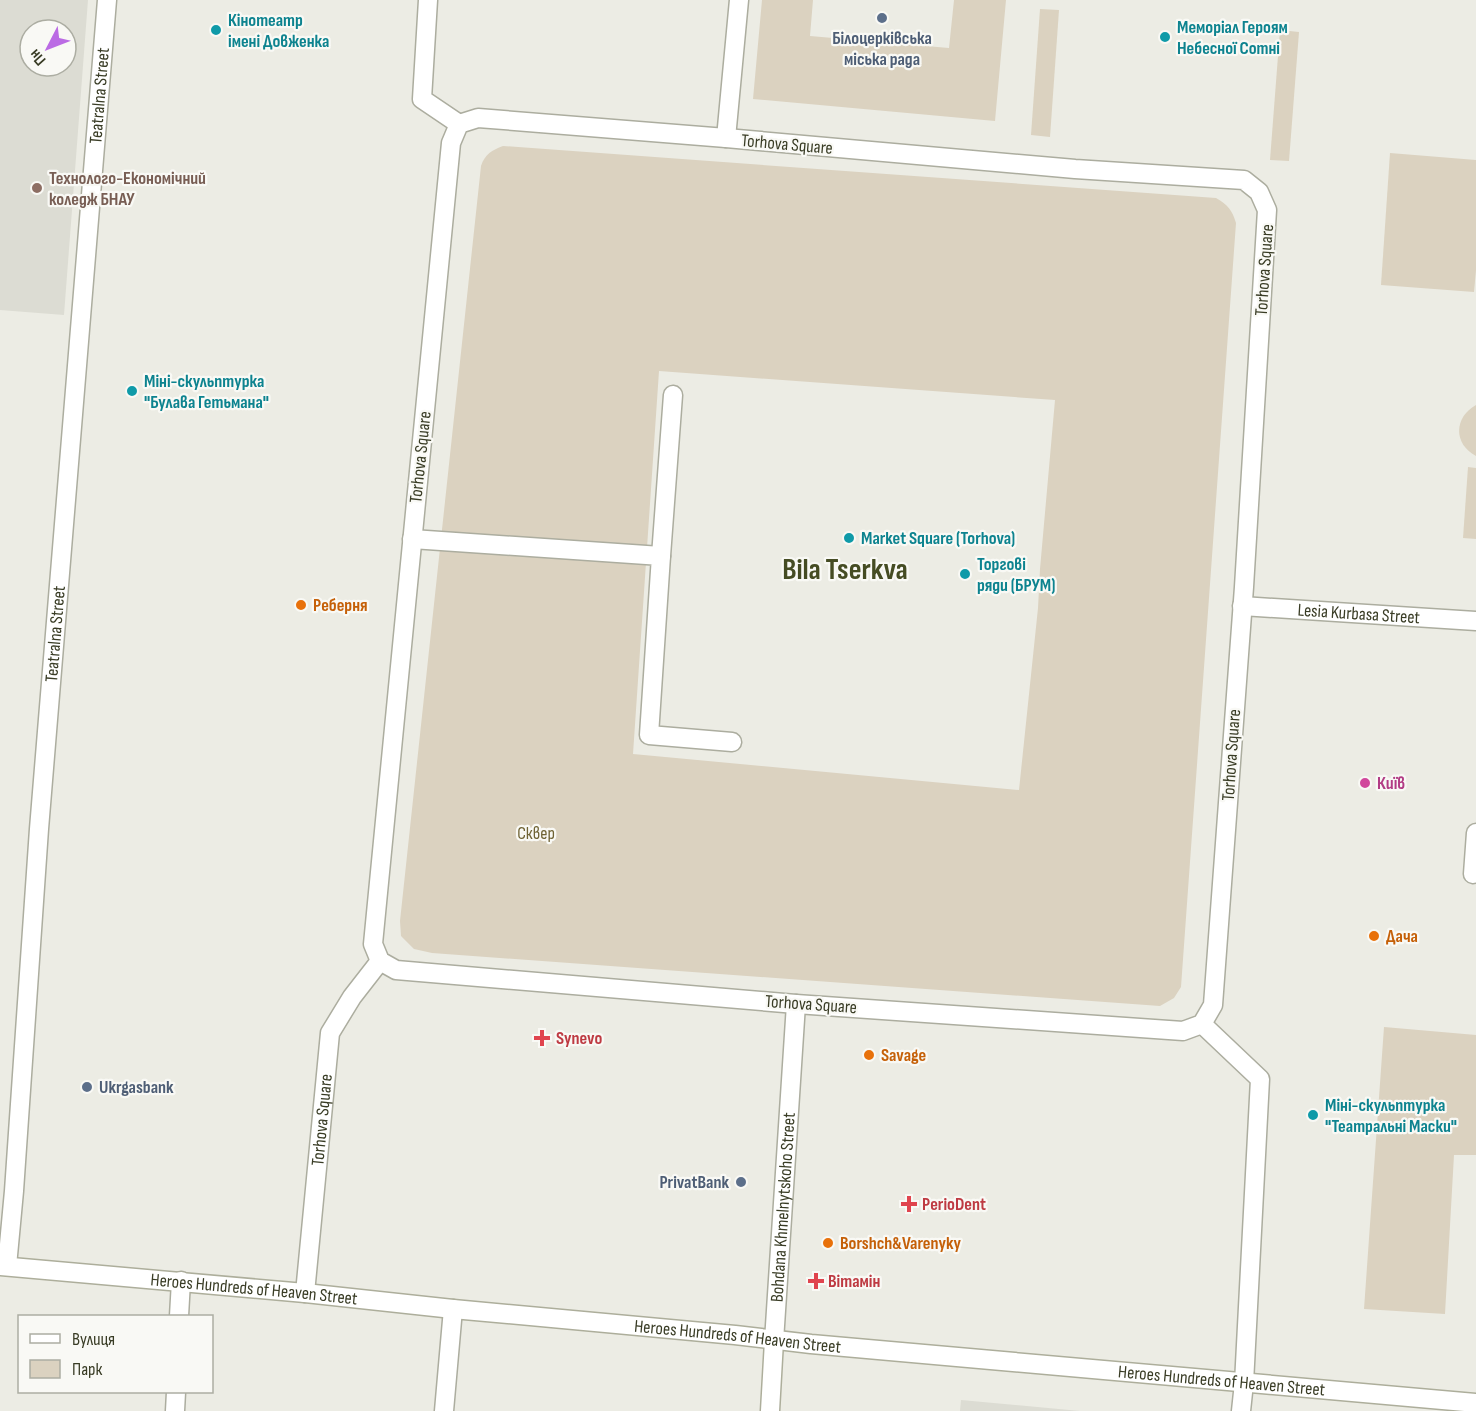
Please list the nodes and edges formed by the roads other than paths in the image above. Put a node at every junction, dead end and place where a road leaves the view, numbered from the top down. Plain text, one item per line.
1 (107, 0) edge
2 (428, 0) edge
3 (739, 0) edge
4 (459, 124) junction
5 (726, 138) junction
6 (673, 395) dead end
7 (412, 539) junction
8 (661, 556) junction
9 (1242, 606) junction
10 (1476, 621) edge
11 (732, 741) dead end
12 (1476, 833) edge
13 (1473, 874) dead end
14 (380, 961) junction
15 (796, 1004) junction
16 (1202, 1024) junction
17 (3, 1266) edge
18 (181, 1281) junction
19 (305, 1293) junction
20 (453, 1309) junction
21 (179, 1315) edge
22 (774, 1341) junction
23 (1244, 1383) junction
24 (176, 1393) edge
25 (1476, 1403) edge
26 (175, 1411) edge
27 (444, 1411) edge
28 (770, 1411) edge
29 (1241, 1411) edge

1 - 17 street, Teatralna Street
2 - 4 street
3 - 5 street
4 - 5 street, Torhova Square
4 - 7 street, Torhova Square
5 - 9 street, Torhova Square
6 - 8 street
7 - 8 street
7 - 14 street, Torhova Square
8 - 11 street
9 - 10 street, Lesia Kurbasa Street
9 - 16 street, Torhova Square
12 - 13 street
14 - 15 street, Torhova Square
14 - 19 street, Torhova Square
15 - 16 street, Torhova Square
15 - 22 street, Bohdana Khmelnytskoho Street
16 - 23 street
17 - 18 street, Heroes Hundreds of Heaven Street
18 - 19 street, Heroes Hundreds of Heaven Street
18 - 21 street
19 - 20 street, Heroes Hundreds of Heaven Street
20 - 22 street, Heroes Hundreds of Heaven Street
20 - 27 street
22 - 23 street, Heroes Hundreds of Heaven Street
22 - 28 street, Bohdana Khmelnytskoho Street
23 - 25 street, Heroes Hundreds of Heaven Street
23 - 29 street
24 - 26 street

